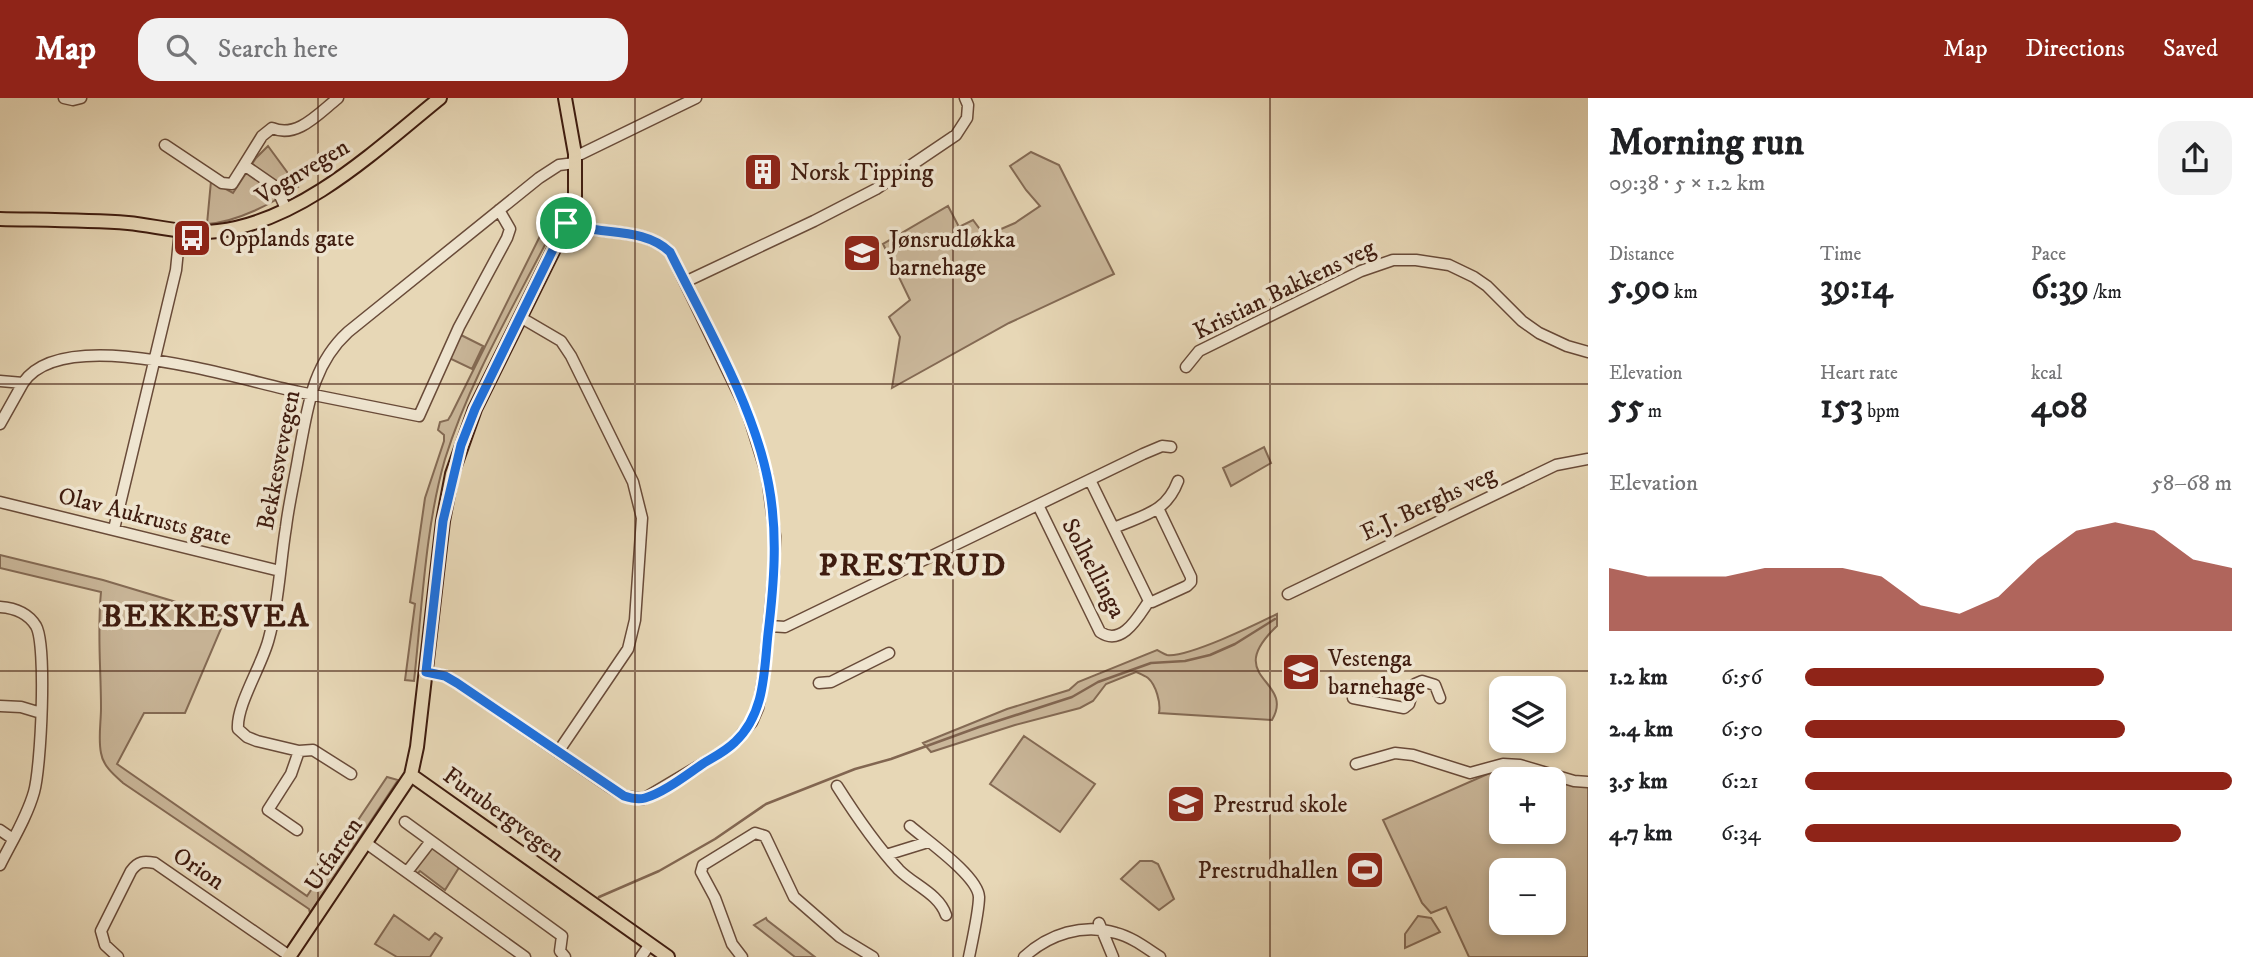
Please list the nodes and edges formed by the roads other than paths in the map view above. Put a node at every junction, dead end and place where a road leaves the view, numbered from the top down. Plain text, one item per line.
1 (64, 98) edge
2 (81, 98) edge
3 (338, 98) edge
4 (440, 98) edge
5 (565, 98) edge
6 (696, 98) edge
7 (965, 98) edge
8 (166, 145) dead end
9 (575, 159) junction
10 (244, 165) junction
11 (286, 209) junction
12 (499, 210) junction
13 (0, 219) edge
14 (566, 223) junction
15 (180, 230) junction
16 (685, 282) junction
17 (520, 317) junction
18 (1588, 352) edge
19 (155, 360) junction
20 (1186, 367) dead end
21 (0, 381) edge
22 (23, 383) junction
23 (310, 393) junction
24 (0, 424) edge
25 (1171, 447) dead end
26 (1588, 459) edge
27 (1090, 480) junction
28 (1178, 481) dead end
29 (0, 502) edge
30 (1038, 505) junction
31 (1158, 508) junction
32 (1114, 528) junction
33 (114, 529) junction
34 (279, 571) junction
35 (1288, 594) dead end
36 (1149, 601) junction
37 (0, 607) edge
38 (769, 626) junction
39 (889, 653) dead end
40 (426, 672) junction
41 (819, 683) dead end
42 (1353, 698) dead end
43 (1440, 698) dead end
44 (0, 706) edge
45 (41, 713) junction
46 (299, 751) junction
47 (558, 752) junction
48 (1356, 764) dead end
49 (351, 774) dead end
50 (411, 775) junction
51 (1588, 782) edge
52 (837, 786) dead end
53 (405, 822) dead end
54 (910, 826) dead end
55 (0, 830) edge
56 (298, 831) dead end
57 (13, 839) junction
58 (431, 841) junction
59 (928, 842) junction
60 (366, 843) junction
61 (886, 855) junction
62 (0, 865) edge
63 (407, 872) junction
64 (946, 915) dead end
65 (1100, 926) junction
66 (650, 944) junction
67 (118, 957) edge
68 (290, 957) edge
69 (525, 957) edge
70 (565, 957) edge
71 (641, 957) edge
72 (668, 957) edge
73 (742, 957) edge
74 (873, 957) edge
75 (968, 957) edge
76 (1024, 957) edge
77 (1113, 957) edge
78 (1160, 957) edge

1 - 2 street
3 - 10 street
4 - 11 main road, Vognvegen
5 - 9 main road, Furubergvegen
6 - 9 street, Bekkesvevegen
7 - 16 street
8 - 10 street
9 - 12 street, Bekkesvevegen
9 - 14 main road, Furubergvegen
10 - 11 street
11 - 15 main road, Vognvegen
12 - 23 street, Bekkesvevegen
12 - 23 street
13 - 15 main road, Vognvegen
14 - 16 street
14 - 17 main road, Furubergvegen
15 - 19 street
16 - 38 street
17 - 40 main road, Furubergvegen
17 - 47 street
18 - 20 street, Kristian Bakkens veg
19 - 22 street
19 - 23 street
19 - 33 street
21 - 22 street
22 - 24 street
23 - 34 street, Bekkesvevegen
25 - 27 street, Solhellinga
26 - 35 street, E.J. Berghs veg
27 - 30 street, Solhellinga
27 - 32 street, Solhellinga
28 - 31 street, Solhellinga
29 - 33 street, Olav Aukrusts gate
30 - 36 street, Solhellinga
30 - 38 street, Solhellinga
31 - 32 street, Solhellinga
31 - 36 street, Solhellinga
32 - 36 street, Solhellinga
33 - 34 street, Olav Aukrusts gate
34 - 46 street, Bekkesvevegen
37 - 45 street
38 - 47 street
39 - 41 street
40 - 47 street
40 - 50 main road, Furubergvegen
42 - 43 street
44 - 45 street
45 - 57 street
46 - 49 street, Bekkesvevegen
46 - 56 street
48 - 51 street
50 - 60 main road, Utfarten
50 - 66 main road, Furubergvegen
52 - 61 street
53 - 58 street
54 - 59 street
55 - 57 street
57 - 62 street
58 - 63 street
58 - 70 street
59 - 61 street
59 - 75 street
60 - 63 street
60 - 68 main road, Utfarten
61 - 64 street
63 - 69 street
65 - 76 street
65 - 77 street
65 - 78 street
66 - 71 street
66 - 72 main road, Furubergvegen
67 - 68 street, Orion
73 - 74 street

